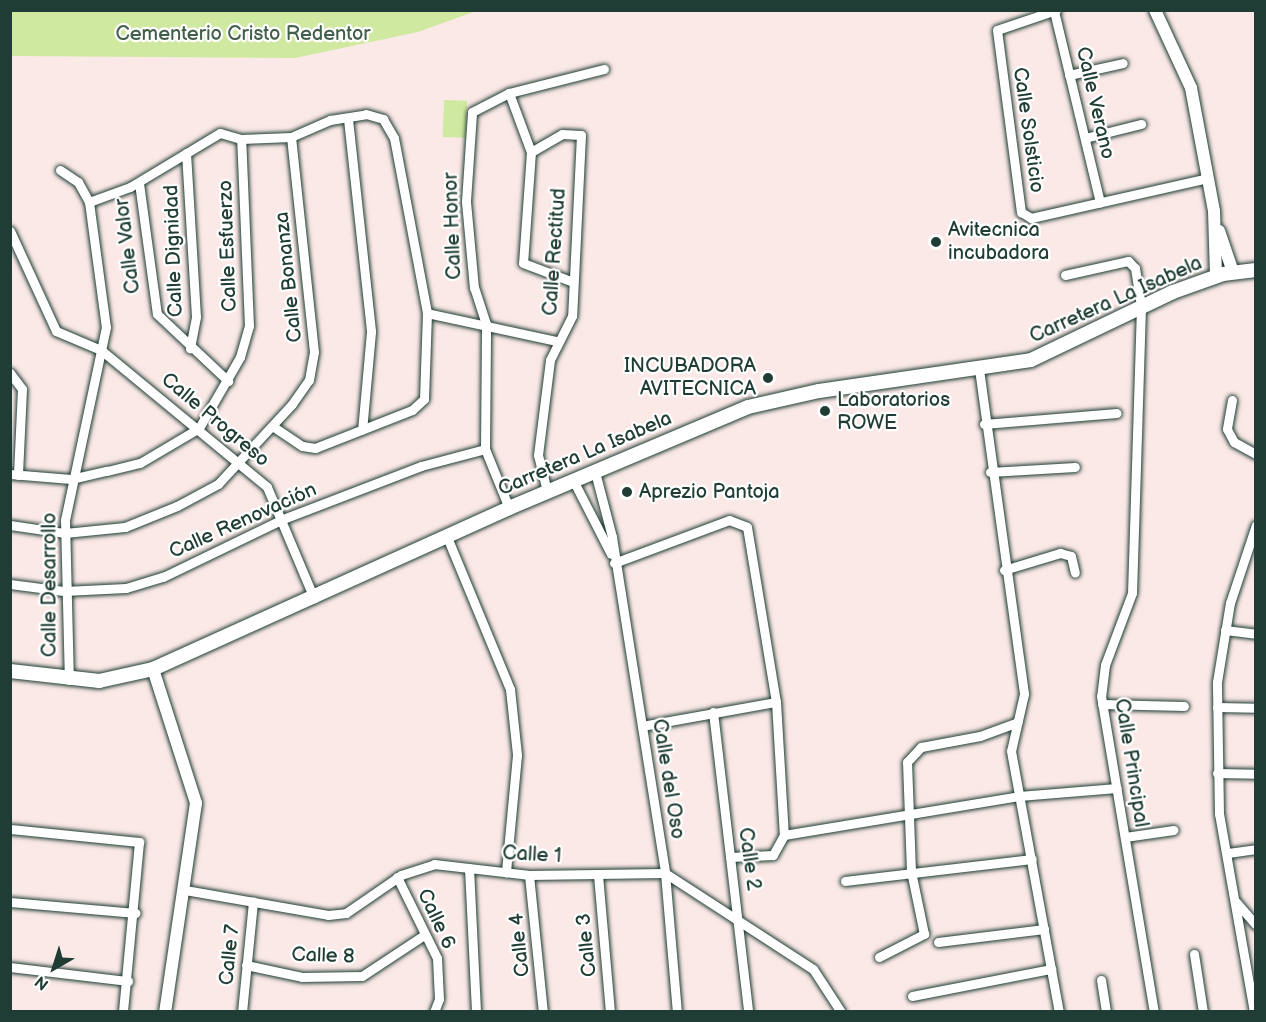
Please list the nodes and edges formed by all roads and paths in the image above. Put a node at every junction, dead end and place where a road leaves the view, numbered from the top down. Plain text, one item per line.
1 (1155, 10) edge
2 (1055, 11) edge
3 (1123, 63) dead end
4 (604, 69) dead end
5 (1069, 75) junction
6 (509, 93) junction
7 (348, 118) junction
8 (1141, 124) dead end
9 (291, 137) junction
10 (1084, 138) junction
11 (241, 139) junction
12 (531, 152) junction
13 (186, 153) junction
14 (60, 170) dead end
15 (1208, 178) junction
16 (139, 183) junction
17 (89, 202) junction
18 (1100, 203) junction
19 (1215, 218) junction
20 (10, 231) edge
21 (1256, 270) edge
22 (1233, 272) junction
23 (1065, 275) dead end
24 (1216, 276) junction
25 (573, 282) junction
26 (1141, 307) junction
27 (427, 313) junction
28 (486, 324) junction
29 (557, 341) junction
30 (190, 348) junction
31 (101, 350) junction
32 (979, 369) junction
33 (10, 373) edge
34 (228, 381) junction
35 (1232, 400) dead end
36 (1117, 413) dead end
37 (984, 424) junction
38 (10, 426) edge
39 (274, 427) junction
40 (199, 428) junction
41 (22, 429) junction
42 (363, 430) junction
43 (485, 449) junction
44 (1256, 454) edge
45 (242, 462) junction
46 (1075, 468) dead end
47 (595, 472) junction
48 (990, 472) junction
49 (14, 475) edge
50 (71, 479) junction
51 (573, 480) junction
52 (547, 492) junction
53 (509, 508) junction
54 (283, 519) junction
55 (10, 525) edge
56 (1256, 525) edge
57 (65, 533) junction
58 (447, 537) junction
59 (612, 559) junction
60 (1004, 570) junction
61 (1075, 573) dead end
62 (10, 584) edge
63 (64, 591) junction
64 (314, 598) junction
65 (1225, 630) junction
66 (1256, 634) edge
67 (153, 669) junction
68 (10, 671) edge
69 (69, 680) junction
70 (776, 702) junction
71 (1102, 704) junction
72 (1184, 706) dead end
73 (1217, 707) junction
74 (1256, 708) edge
75 (713, 712) junction
76 (1018, 722) junction
77 (642, 726) junction
78 (1217, 773) junction
79 (1256, 774) edge
80 (1117, 788) junction
81 (1019, 796) junction
82 (908, 817) junction
83 (10, 829) edge
84 (1173, 830) dead end
85 (784, 835) junction
86 (1125, 837) junction
87 (1256, 849) edge
88 (1228, 853) junction
89 (730, 857) junction
90 (1032, 859) junction
91 (469, 868) junction
92 (911, 871) junction
93 (506, 872) junction
94 (665, 873) junction
95 (529, 875) junction
96 (598, 875) junction
97 (397, 877) junction
98 (845, 881) dead end
99 (185, 890) junction
100 (1235, 900) junction
101 (10, 902) edge
102 (253, 902) junction
103 (136, 913) junction
104 (741, 924) junction
105 (1256, 925) edge
106 (1044, 929) junction
107 (424, 935) junction
108 (938, 942) dead end
109 (1194, 954) dead end
110 (879, 957) dead end
111 (246, 965) junction
112 (10, 967) edge
113 (1051, 969) junction
114 (1101, 980) dead end
115 (128, 981) junction
116 (912, 996) dead end
117 (123, 1011) edge
118 (165, 1011) edge
119 (242, 1011) edge
120 (434, 1011) edge
121 (476, 1011) edge
122 (543, 1011) edge
123 (610, 1011) edge
124 (677, 1011) edge
125 (748, 1011) edge
126 (841, 1011) edge
127 (1058, 1011) edge
128 (1106, 1011) edge
129 (1154, 1011) edge
130 (1203, 1011) edge
131 (1254, 1011) edge

1 - 15 street
2 - 5 street, Calle Verano
2 - 18 street, Calle Solsticio
3 - 5 street
4 - 6 street, Calle Honor
5 - 10 street, Calle Verano
6 - 12 street
6 - 28 street, Calle Honor
7 - 9 street
7 - 27 street
7 - 42 street
8 - 10 street
9 - 11 street
9 - 39 street, Calle Bonanza
10 - 18 street, Calle Verano
11 - 13 street
11 - 34 street, Calle Esfuerzo
12 - 25 street
12 - 25 street, Calle Rectitud
13 - 16 street
13 - 30 street, Calle Dignidad
14 - 17 street
15 - 18 street, Calle Solsticio
15 - 19 street
16 - 17 street
16 - 30 street, Calle Valor
17 - 31 street, Calle Desarrollo
19 - 22 street
19 - 24 street
20 - 31 street, Calle Progreso
21 - 22 main road, Carretera La Isabela
22 - 24 main road, Carretera La Isabela
23 - 26 street, Calle Principal
24 - 26 main road, Carretera La Isabela
25 - 29 street, Calle Rectitud
26 - 32 main road, Carretera La Isabela
26 - 71 street, Calle Principal
27 - 28 street
27 - 42 street
28 - 29 street
28 - 43 street, Calle Honor
29 - 52 street, Calle Rectitud
30 - 34 street, Calle Valor
31 - 40 street, Calle Progreso
31 - 50 street, Calle Desarrollo
32 - 37 street
32 - 47 main road, Carretera La Isabela
33 - 41 street
34 - 40 street, Calle Esfuerzo
35 - 44 street
36 - 37 street
37 - 48 street
38 - 41 street
39 - 42 street
39 - 45 street, Calle Bonanza
40 - 45 street, Calle Progreso
40 - 50 street, Calle Esfuerzo
41 - 49 street
43 - 53 street, Calle Honor
43 - 54 street, Calle Renovación
45 - 54 street, Calle Progreso
45 - 57 street, Calle Bonanza
46 - 48 street
47 - 51 main road, Carretera La Isabela
47 - 59 street, Calle del Oso
48 - 60 street
49 - 50 street, Calle Esfuerzo
50 - 57 street, Calle Desarrollo
51 - 52 main road, Carretera La Isabela
51 - 59 street, Calle del Oso
52 - 53 main road, Carretera La Isabela
53 - 58 main road, Carretera La Isabela
54 - 63 street, Calle Renovación
54 - 64 street, Calle Progreso
55 - 57 street, Calle Bonanza
56 - 65 street
57 - 63 street, Calle Desarrollo
58 - 64 main road, Carretera La Isabela
58 - 93 street
59 - 70 street
59 - 77 street, Calle del Oso
60 - 61 street
60 - 76 street
62 - 63 street, Calle Renovación
63 - 69 street, Calle Desarrollo
64 - 67 main road, Carretera La Isabela
65 - 66 street
65 - 73 street
67 - 69 main road, Carretera La Isabela
67 - 99 street
68 - 69 main road, Carretera La Isabela
70 - 75 street
70 - 85 street
71 - 72 street
71 - 80 street, Calle Principal
73 - 74 street
73 - 78 street
75 - 77 street
75 - 89 street, Calle 2
76 - 81 street
76 - 82 street
77 - 94 street, Calle del Oso
78 - 79 street
78 - 88 street
80 - 81 street
80 - 86 street, Calle Principal
81 - 82 street
81 - 90 street
82 - 85 street
82 - 92 street
83 - 103 street
84 - 86 street
85 - 89 street
86 - 129 street, Calle Principal
87 - 88 street
88 - 100 street
89 - 104 street, Calle 2
90 - 92 street
90 - 106 street
91 - 93 street, Calle 1
91 - 97 street, Calle 1
91 - 121 street
92 - 98 street
92 - 110 street
93 - 95 street, Calle 1
94 - 96 street, Calle 1
94 - 104 street
94 - 124 street, Calle del Oso
95 - 96 street, Calle 1
95 - 122 street, Calle 4
96 - 123 street, Calle 3
97 - 102 street, Calle 1
97 - 107 street, Calle 6
99 - 102 street, Calle 1
99 - 118 street
100 - 105 street
100 - 131 street
101 - 103 street
102 - 111 street, Calle 7
103 - 115 street
104 - 125 street, Calle 2
104 - 126 street
106 - 108 street
106 - 113 street
107 - 111 street, Calle 8
107 - 120 street, Calle 6
109 - 130 street
111 - 119 street, Calle 7
112 - 115 street
113 - 116 street
113 - 127 street
114 - 128 street
115 - 117 street

